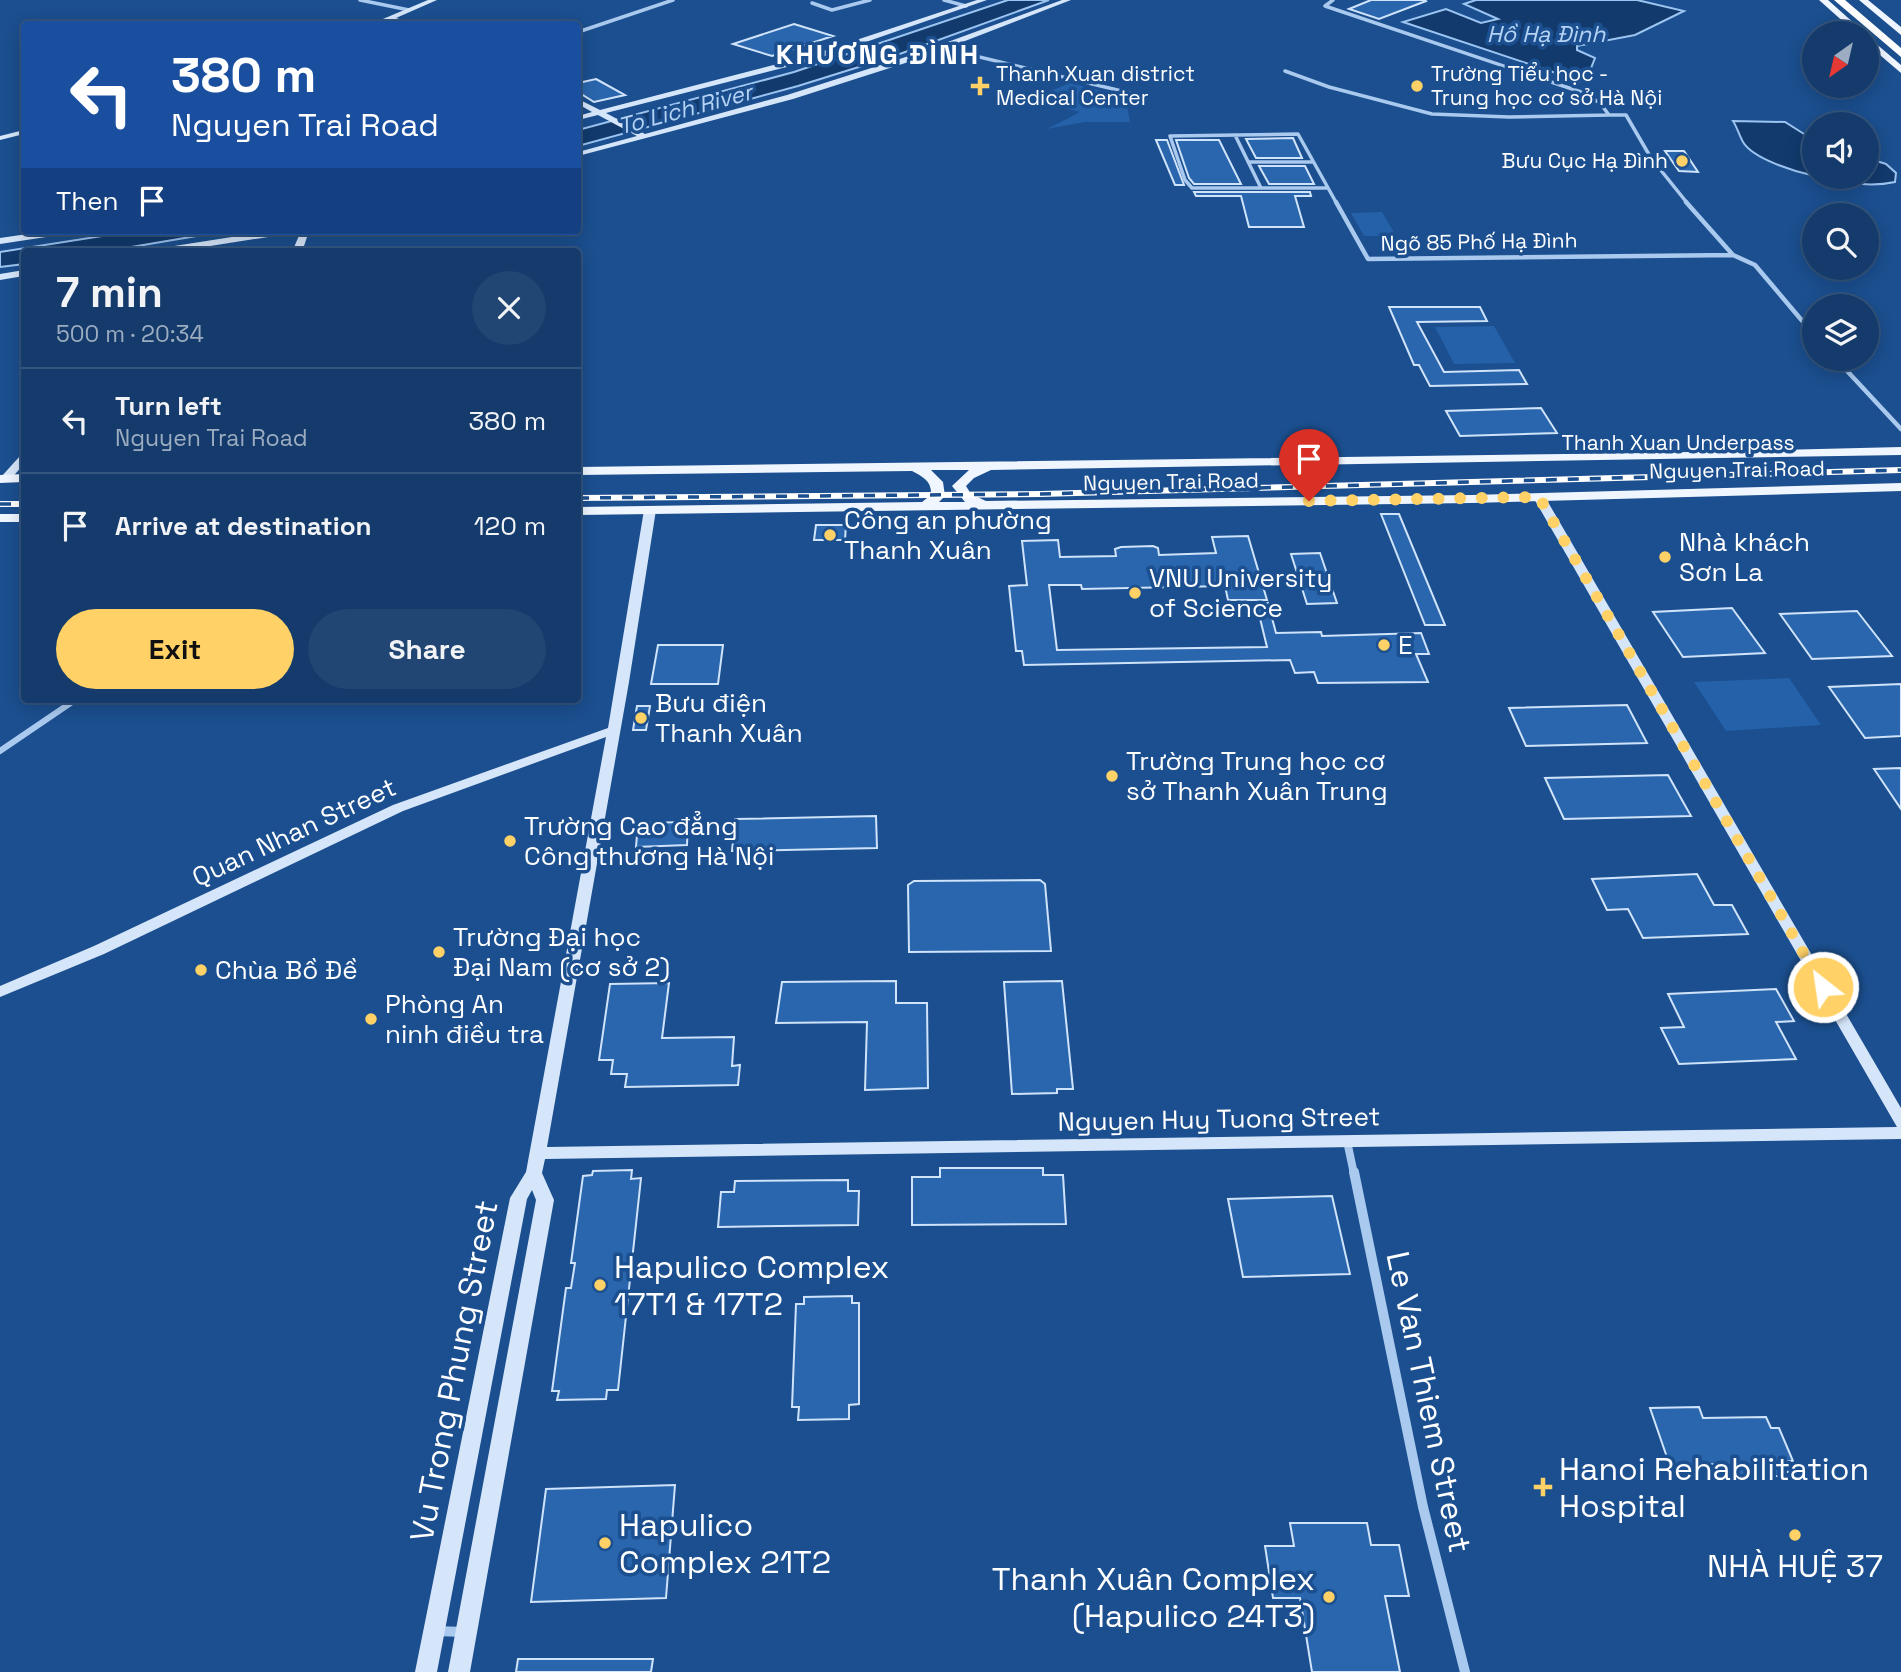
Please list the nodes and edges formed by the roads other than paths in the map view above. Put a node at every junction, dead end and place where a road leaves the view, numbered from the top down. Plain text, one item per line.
1 (360, 0) edge
2 (434, 0) edge
3 (673, 0) edge
4 (823, 0) edge
5 (870, 0) edge
6 (944, 0) edge
7 (984, 0) edge
8 (1068, 0) edge
9 (1333, 0) edge
10 (1824, 0) edge
11 (1839, 0) edge
12 (1861, 0) edge
13 (1872, 0) edge
14 (966, 6) junction
15 (409, 10) junction
16 (390, 19) junction
17 (384, 21) edge
18 (400, 21) edge
19 (1848, 21) edge
20 (1901, 24) edge
21 (581, 31) edge
22 (1901, 34) edge
23 (942, 48) junction
24 (1880, 51) edge
25 (1901, 55) edge
26 (1901, 70) edge
27 (1285, 71) dead end
28 (1130, 93) dead end
29 (581, 103) edge
30 (603, 114) junction
31 (1609, 115) junction
32 (581, 118) edge
33 (21, 133) edge
34 (640, 135) junction
35 (1234, 135) junction
36 (0, 138) edge
37 (581, 153) edge
38 (1248, 162) junction
39 (1313, 162) junction
40 (1261, 188) junction
41 (1328, 188) junction
42 (40, 235) edge
43 (224, 236) edge
44 (0, 241) edge
45 (169, 248) edge
46 (1733, 255) junction
47 (21, 273) edge
48 (0, 276) edge
49 (1802, 321) edge
50 (1847, 371) edge
51 (1901, 429) edge
52 (1901, 451) edge
53 (1455, 460) junction
54 (21, 461) edge
55 (1901, 461) edge
56 (990, 466) junction
57 (915, 467) junction
58 (581, 471) edge
59 (1901, 477) edge
60 (21, 478) edge
61 (3, 479) edge
62 (1901, 487) edge
63 (1539, 497) junction
64 (1472, 499) junction
65 (986, 505) junction
66 (926, 506) junction
67 (650, 510) junction
68 (581, 511) edge
69 (0, 518) edge
70 (21, 518) edge
71 (71, 703) edge
72 (614, 730) junction
73 (0, 751) edge
74 (0, 992) edge
75 (1901, 1122) edge
76 (1901, 1133) edge
77 (1347, 1141) junction
78 (536, 1163) junction
79 (435, 1630) junction
80 (466, 1632) junction
81 (426, 1672) edge
82 (459, 1672) edge
83 (1465, 1672) edge

1 - 15 street
2 - 15 street
3 - 21 street
4 - 5 street
6 - 14 street
7 - 14 street
8 - 23 street
9 - 31 street
10 - 19 main road
11 - 25 highway
12 - 22 highway
13 - 20 main road
14 - 30 street
15 - 16 street
16 - 17 street
16 - 18 street
23 - 28 street
23 - 34 street
24 - 26 main road
27 - 31 street
29 - 30 street
30 - 32 street
30 - 34 street
31 - 46 street
33 - 36 street
34 - 37 street
35 - 38 street
35 - 39 street, Ngõ 85 Phố Hạ Đình
35 - 40 street
38 - 39 street
38 - 40 street
39 - 41 street, Ngõ 85 Phố Hạ Đình
40 - 41 street
41 - 46 street, Ngõ 85 Phố Hạ Đình
42 - 44 street
43 - 45 street
46 - 49 street
47 - 48 street
50 - 51 street
52 - 53 main road, Nguyen Trai Road
53 - 55 main road, Thanh Xuan Underpass
53 - 56 main road, Nguyen Trai Road
54 - 61 street
56 - 57 main road, Nguyen Trai Road
56 - 65 main road
57 - 58 main road, Nguyen Trai Road
57 - 66 main road
59 - 64 main road, Thanh Xuan Underpass
60 - 61 main road
62 - 63 main road, Nguyen Trai Road
63 - 64 main road, Nguyen Trai Road
63 - 75 street
64 - 65 main road, Nguyen Trai Road
65 - 66 main road, Nguyen Trai Road
66 - 67 main road, Nguyen Trai Road
67 - 68 main road, Nguyen Trai Road
67 - 72 street, Vu Trong Phung Street
69 - 70 main road
71 - 73 street
72 - 74 street, Quan Nhan Street
72 - 78 street, Vu Trong Phung Street
76 - 77 street, Nguyen Huy Tuong Street
77 - 78 street, Nguyen Huy Tuong Street
77 - 83 street, Le Van Thiem Street
78 - 79 street, Vu Trong Phung Street
78 - 80 street, Vu Trong Phung Street
79 - 80 street
79 - 81 street, Vu Trong Phung Street
80 - 82 street, Vu Trong Phung Street

